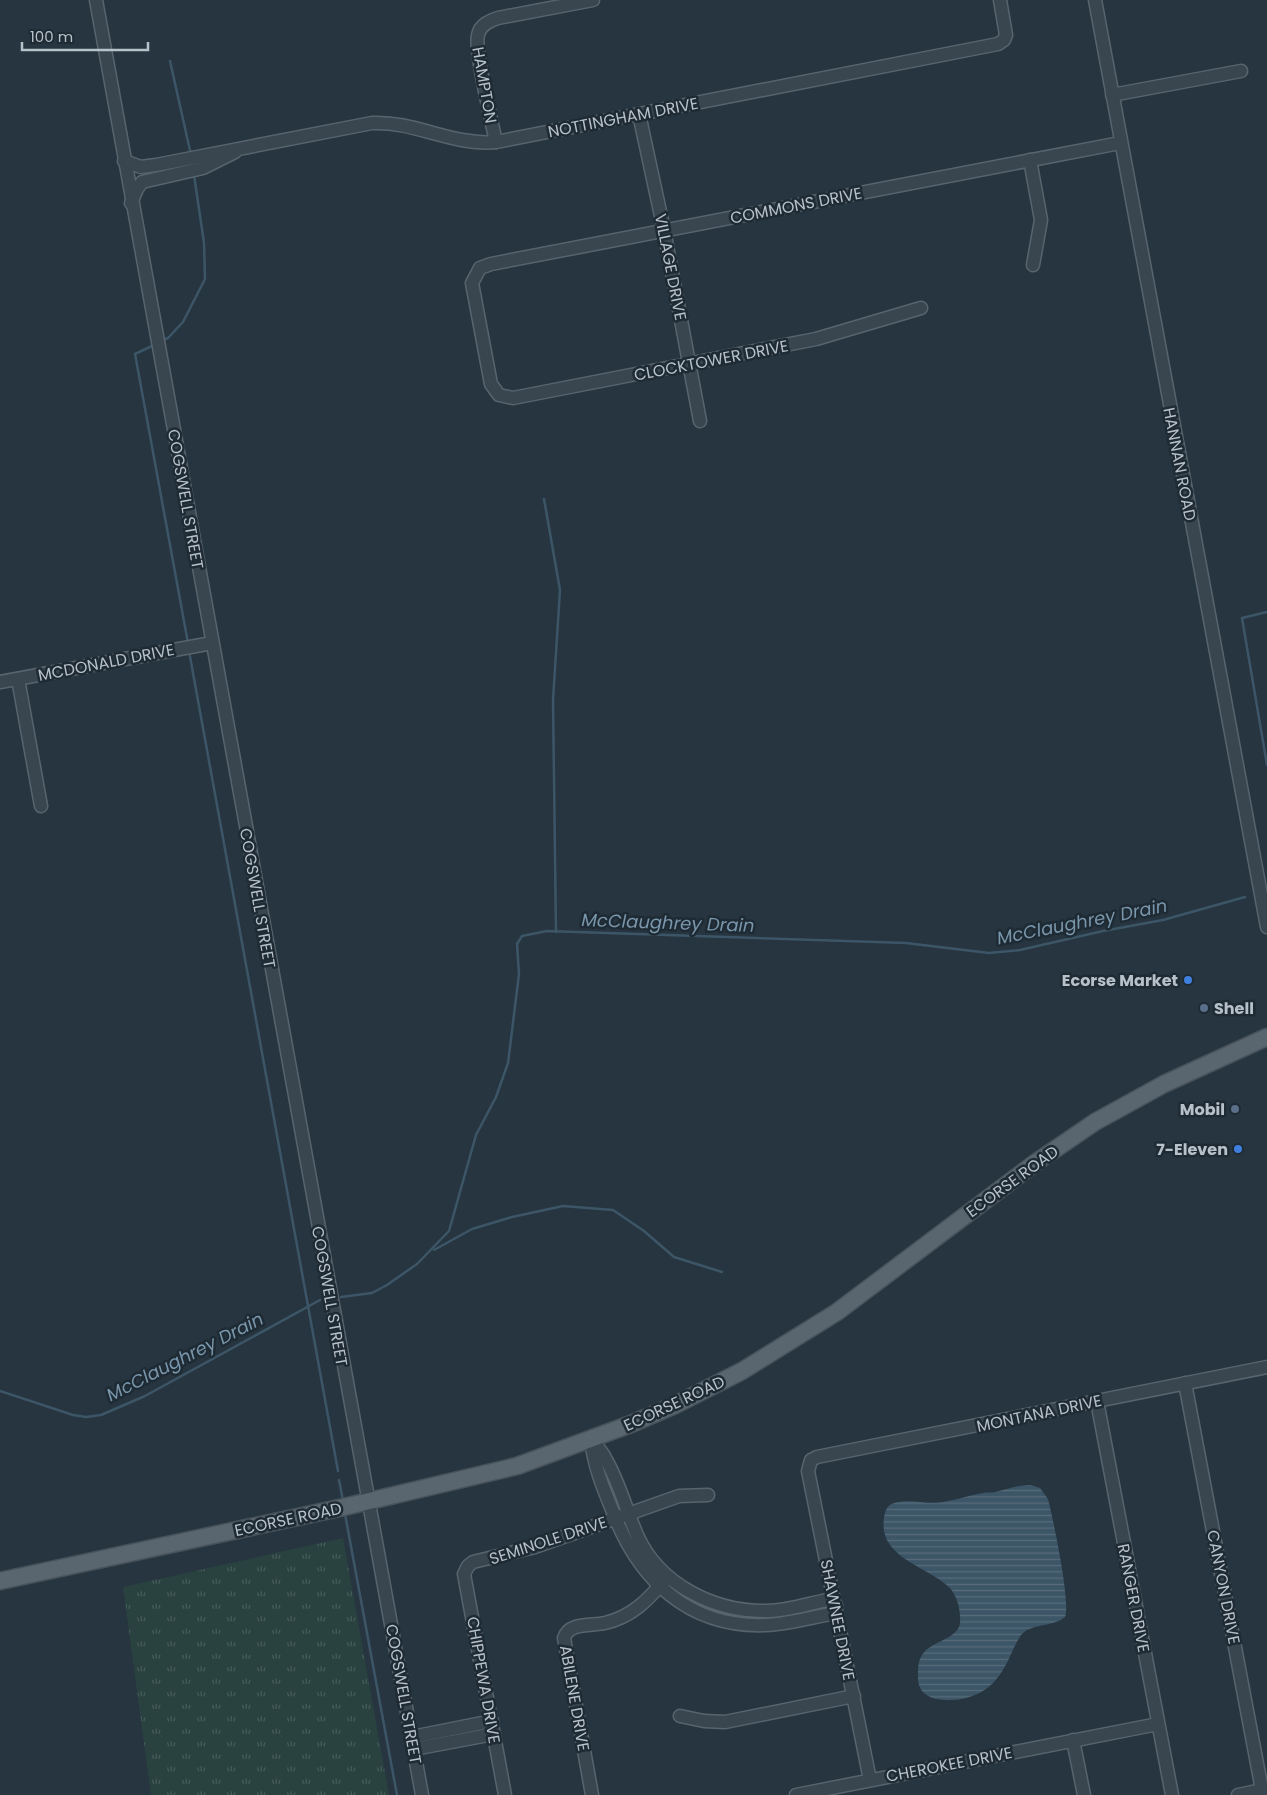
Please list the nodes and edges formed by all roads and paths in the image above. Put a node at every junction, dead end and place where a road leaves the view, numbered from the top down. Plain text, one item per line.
1 (96, 0) edge
2 (593, 0) edge
3 (1000, 0) edge
4 (1095, 0) edge
5 (1241, 71) dead end
6 (1112, 95) junction
7 (639, 114) junction
8 (496, 142) junction
9 (1120, 143) junction
10 (241, 148) junction
11 (1030, 160) junction
12 (124, 161) junction
13 (131, 203) junction
14 (664, 230) junction
15 (1033, 265) dead end
16 (921, 308) dead end
17 (690, 364) junction
18 (499, 395) joint
19 (700, 421) dead end
20 (212, 643) junction
21 (18, 679) junction
22 (0, 682) edge
23 (41, 806) dead end
24 (1267, 927) edge
25 (1267, 1037) edge
26 (1267, 1367) edge
27 (1185, 1383) junction
28 (1097, 1401) junction
29 (591, 1440) junction
30 (812, 1460) joint
31 (708, 1495) dead end
32 (369, 1501) junction
33 (628, 1513) junction
34 (615, 1518) junction
35 (468, 1566) joint
36 (668, 1576) junction
37 (0, 1581) edge
38 (660, 1586) junction
39 (836, 1605) junction
40 (854, 1696) junction
41 (680, 1716) dead end
42 (492, 1721) junction
43 (1158, 1724) junction
44 (494, 1734) junction
45 (1073, 1740) junction
46 (413, 1743) junction
47 (870, 1780) junction
48 (1264, 1790) edge
49 (422, 1795) edge
50 (505, 1795) edge
51 (592, 1795) edge
52 (796, 1795) edge
53 (1084, 1795) edge
54 (1172, 1795) edge
55 (1238, 1795) edge

1 - 12 street, COGSWELL STREET
2 - 8 street, HAMPTON
3 - 7 street, NOTTINGHAM DRIVE
4 - 6 street, HANNAN ROAD
5 - 6 street
6 - 9 street, HANNAN ROAD
7 - 8 street, NOTTINGHAM DRIVE
7 - 14 street, VILLAGE DRIVE
8 - 10 street, NOTTINGHAM DRIVE
9 - 11 street, COMMONS DRIVE
9 - 24 street, HANNAN ROAD
10 - 12 street, NOTTINGHAM DRIVE
10 - 13 street, NOTTINGHAM DRIVE
11 - 14 street, COMMONS DRIVE
11 - 15 street
12 - 13 street, COGSWELL STREET
13 - 20 street, COGSWELL STREET
14 - 17 street, VILLAGE DRIVE
14 - 18 street, COMMONS DRIVE
16 - 17 street, CLOCKTOWER DRIVE
17 - 18 street, CLOCKTOWER DRIVE
17 - 19 street, VILLAGE DRIVE
20 - 21 street, MCDONALD DRIVE
20 - 32 street, COGSWELL STREET
21 - 22 street, MCDONALD DRIVE
21 - 23 street
25 - 29 main road, ECORSE ROAD
26 - 27 street, MONTANA DRIVE
27 - 28 street, MONTANA DRIVE
27 - 48 street, CANYON DRIVE
28 - 30 street, MONTANA DRIVE
28 - 43 street, RANGER DRIVE
29 - 32 main road, ECORSE ROAD
29 - 33 street
29 - 34 street
30 - 39 street, SHAWNEE DRIVE
31 - 33 street, SEMINOLE DRIVE
32 - 37 main road, ECORSE ROAD
32 - 46 street, COGSWELL STREET
33 - 34 street, SEMINOLE DRIVE
33 - 36 street
34 - 35 street, SEMINOLE DRIVE
34 - 38 street
35 - 42 street, CHIPPEWA DRIVE
36 - 38 street, ABILENE DRIVE
36 - 39 street
38 - 39 street
38 - 51 street, ABILENE DRIVE
39 - 40 street, SHAWNEE DRIVE
40 - 41 street
40 - 47 street, SHAWNEE DRIVE
42 - 44 street, CHIPPEWA DRIVE
42 - 46 street
43 - 45 street, CHEROKEE DRIVE
43 - 54 street, RANGER DRIVE
44 - 46 street
44 - 50 street, CHIPPEWA DRIVE
45 - 47 street, CHEROKEE DRIVE
45 - 53 street
46 - 49 street, COGSWELL STREET
47 - 52 street, CHEROKEE DRIVE
48 - 55 street

